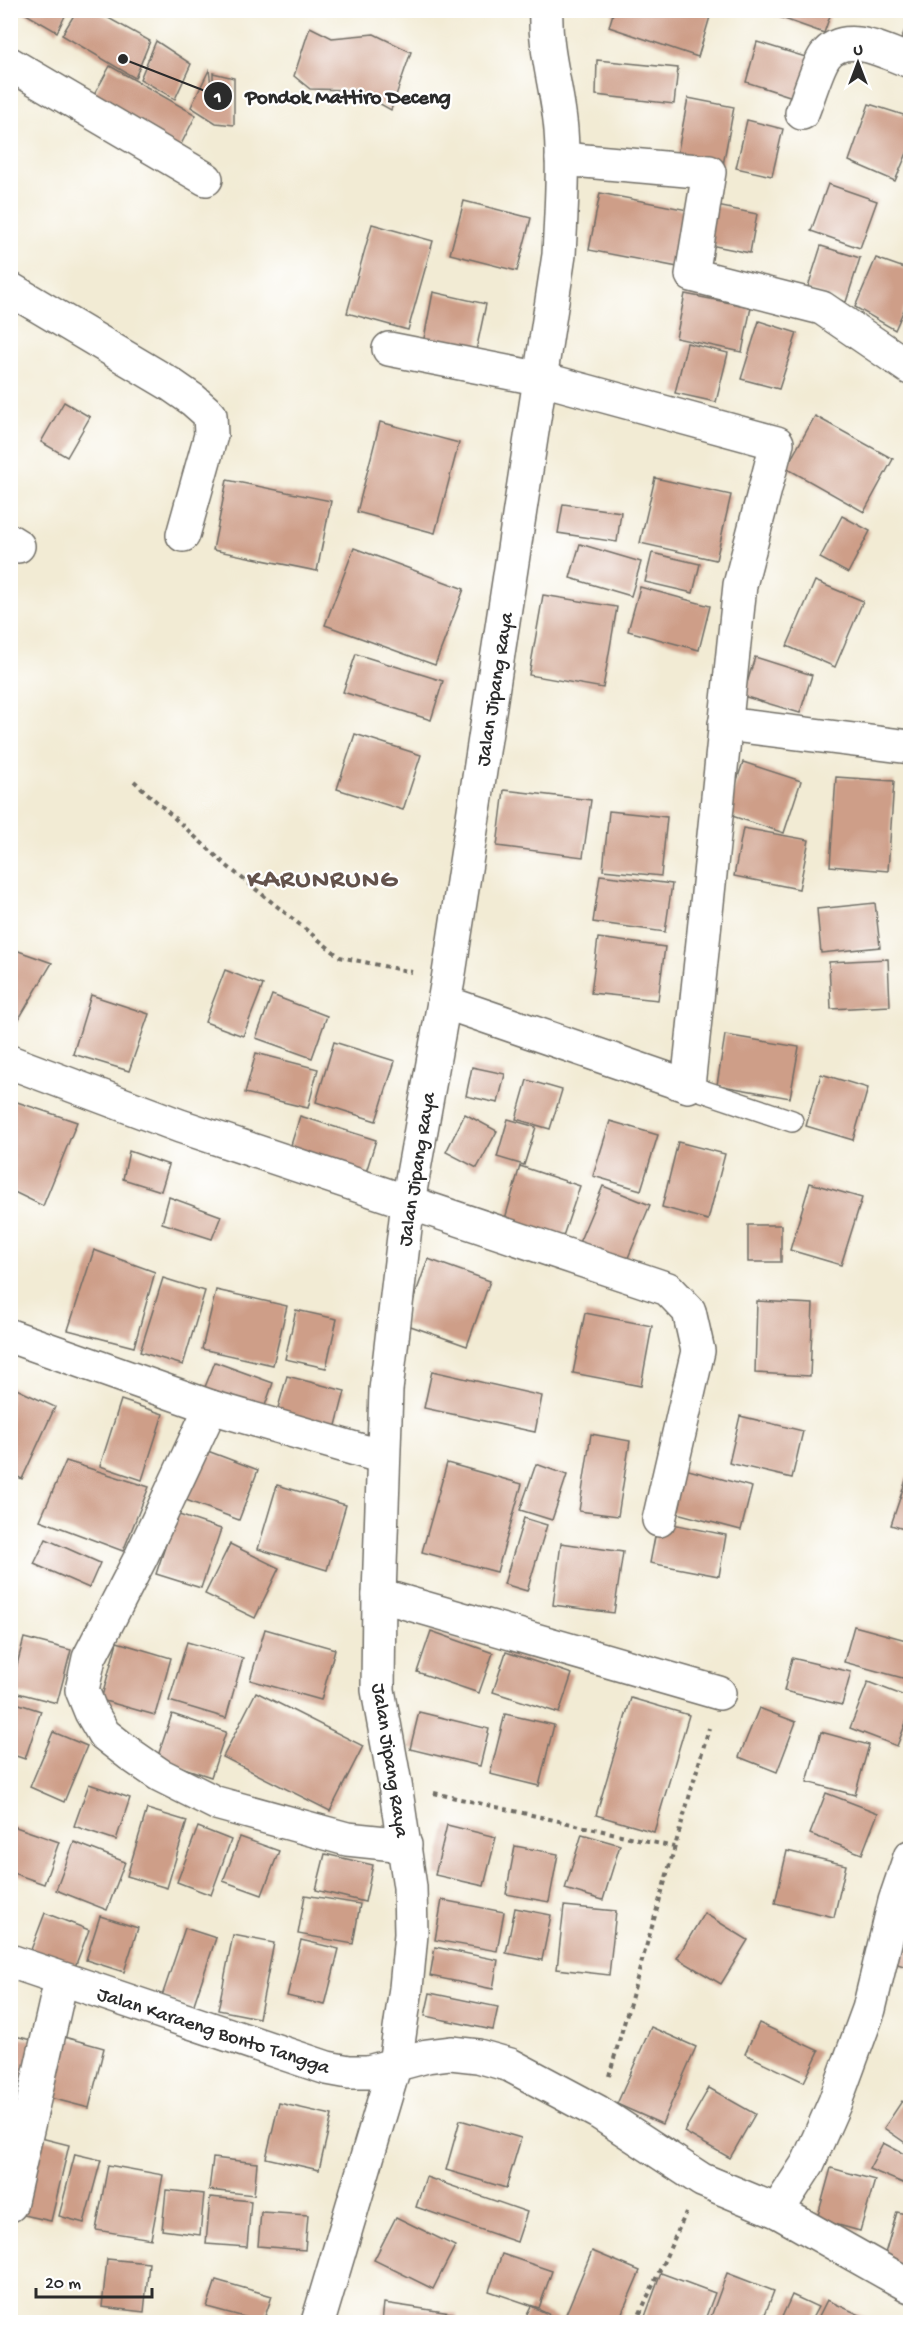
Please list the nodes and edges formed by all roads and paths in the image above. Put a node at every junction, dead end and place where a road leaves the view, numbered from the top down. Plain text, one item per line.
1 (546, 10) edge
2 (910, 62) edge
3 (10, 64) edge
4 (802, 112) dead end
5 (562, 159) junction
6 (206, 179) dead end
7 (10, 289) edge
8 (389, 349) dead end
9 (910, 368) edge
10 (542, 379) junction
11 (183, 535) dead end
12 (725, 724) junction
13 (910, 747) edge
14 (134, 781) dead end
15 (446, 991) junction
16 (10, 1062) edge
17 (688, 1086) junction
18 (792, 1121) dead end
19 (408, 1202) junction
20 (10, 1336) edge
21 (210, 1407) junction
22 (383, 1457) junction
23 (660, 1520) dead end
24 (379, 1595) junction
25 (719, 1693) joint
26 (395, 1784) junction
27 (405, 1845) junction
28 (674, 1847) junction
29 (910, 1857) edge
30 (10, 1961) edge
31 (61, 1980) junction
32 (395, 2064) junction
33 (598, 2112) junction
34 (702, 2180) junction
35 (10, 2205) edge
36 (777, 2211) junction
37 (910, 2286) edge
38 (318, 2322) edge
39 (636, 2322) edge

1 - 5 street, Jalan Jipang Raya
2 - 4 street
3 - 6 street
5 - 9 street
5 - 10 street, Jalan Jipang Raya
7 - 11 street
8 - 10 street
10 - 12 street
10 - 15 street, Jalan Jipang Raya
12 - 13 street
12 - 17 street
14 - 15 path
15 - 17 street
15 - 19 street, Jalan Jipang Raya
16 - 19 street
17 - 18 lane
19 - 22 street, Jalan Jipang Raya
19 - 23 street
20 - 21 street
21 - 22 street
21 - 27 street
22 - 24 street, Jalan Jipang Raya
24 - 25 street
24 - 26 street, Jalan Jipang Raya
25 - 28 path
26 - 27 street, Jalan Jipang Raya
26 - 28 path
27 - 32 street, Jalan Jipang Raya
28 - 33 path
29 - 36 street
30 - 31 street, Jalan Karaeng Bonto Tangga
31 - 32 street, Jalan Karaeng Bonto Tangga
31 - 35 street
32 - 33 street, Jalan Karaeng Bonto Tangga
32 - 38 street, Jalan Jipang Raya
33 - 34 street, Jalan Karaeng Bonto Tangga
34 - 36 street, Jalan Karaeng Bonto Tangga
34 - 39 path
36 - 37 street, Jalan Karaeng Bonto Tangga

